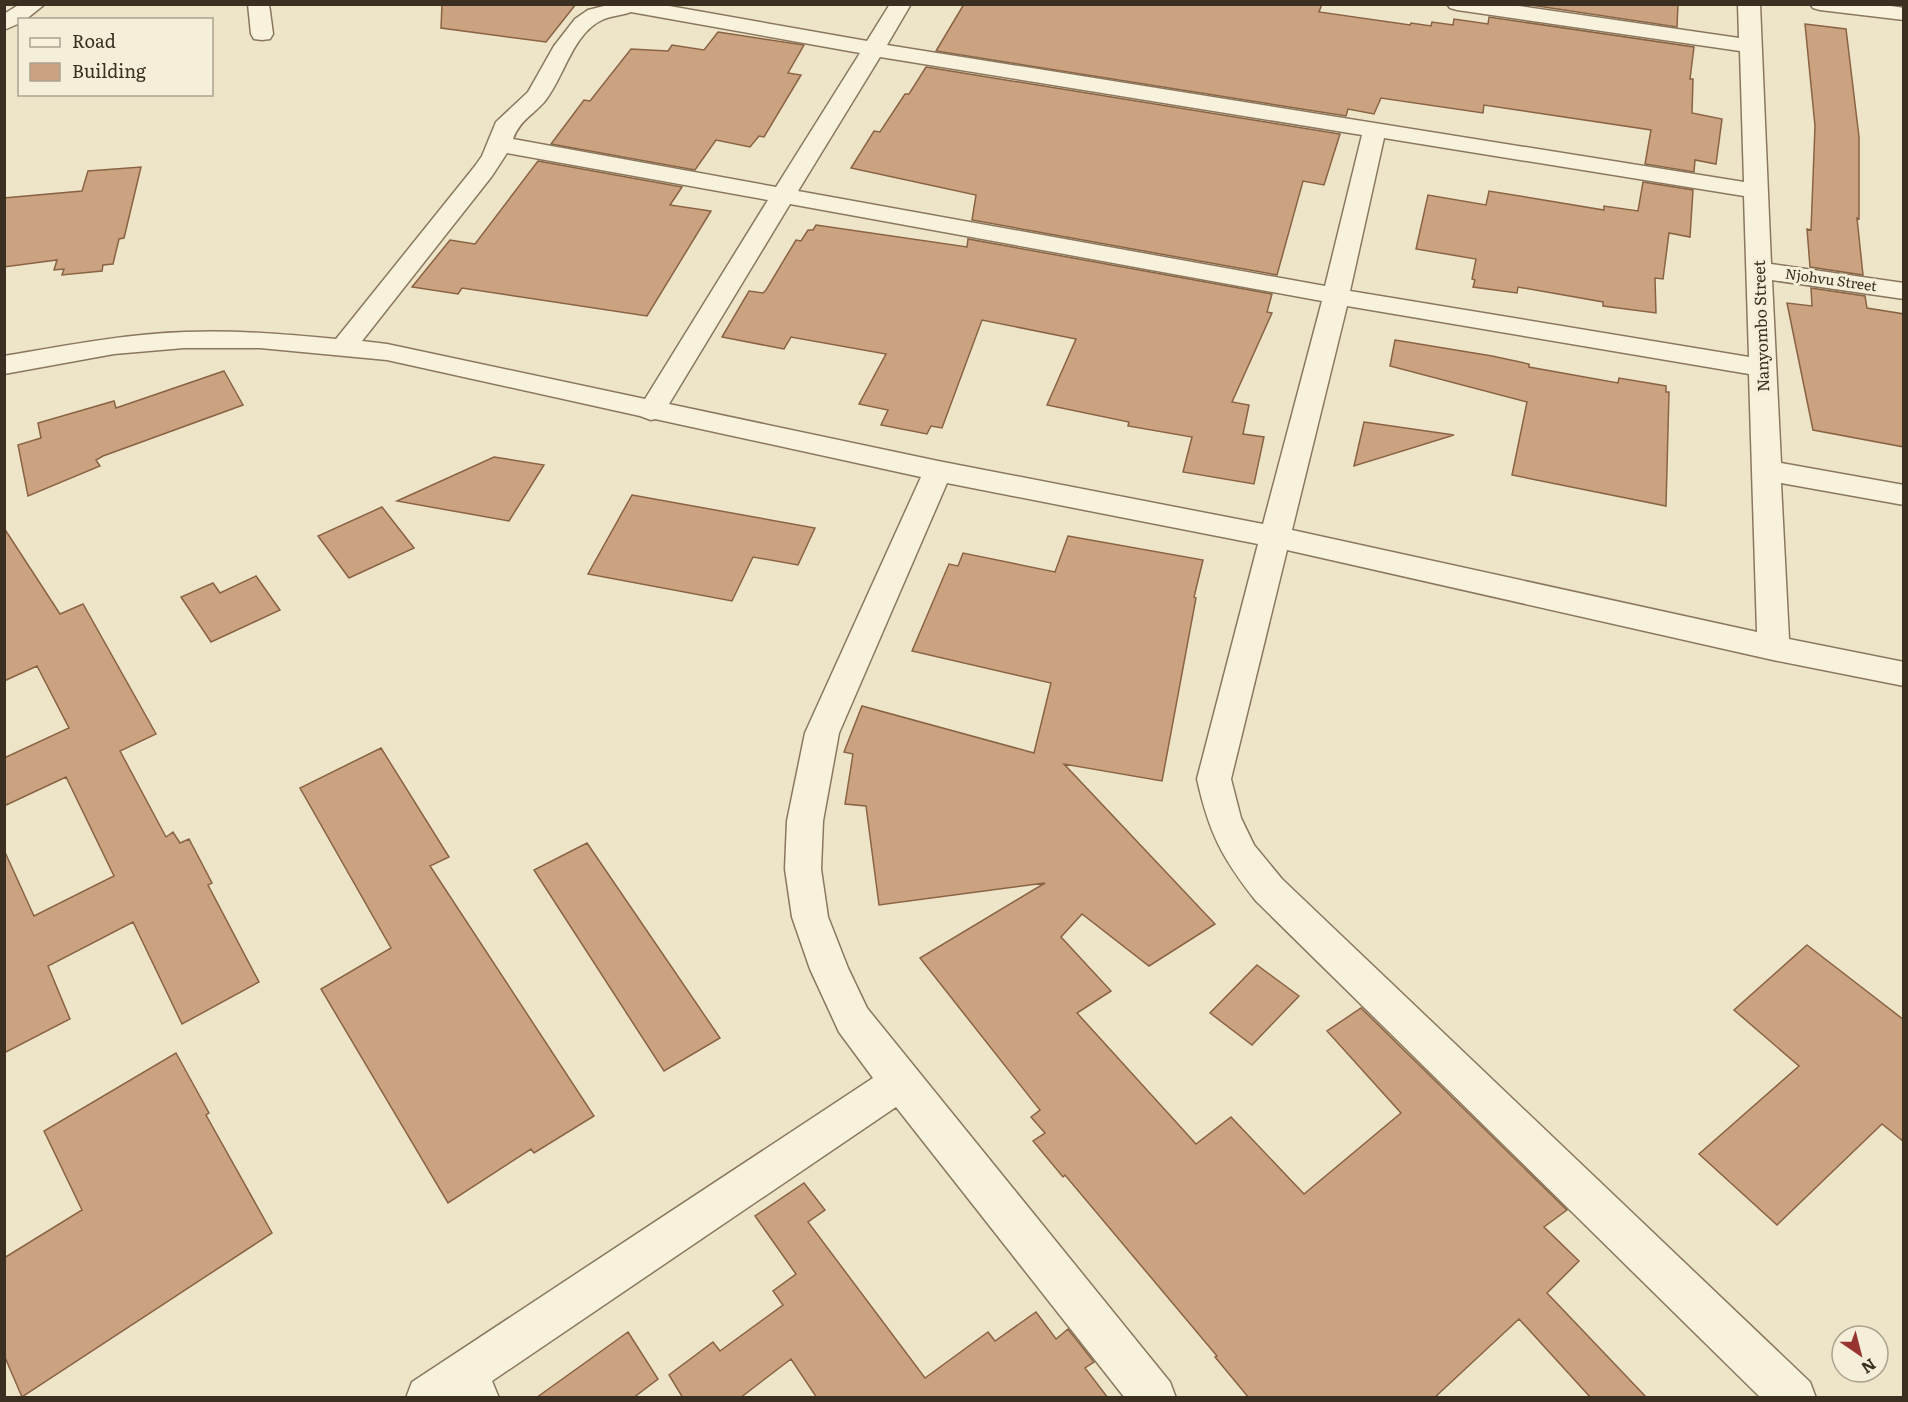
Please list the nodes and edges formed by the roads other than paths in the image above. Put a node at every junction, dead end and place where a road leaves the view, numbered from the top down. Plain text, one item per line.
1 (35, 4) edge
2 (258, 4) edge
3 (902, 4) edge
4 (1457, 4) edge
5 (1749, 4) edge
6 (1820, 4) edge
7 (1904, 14) edge
8 (4, 24) edge
9 (262, 34) dead end
10 (1751, 46) junction
11 (873, 49) junction
12 (1374, 131) junction
13 (499, 144) junction
14 (1756, 191) junction
15 (785, 194) junction
16 (1759, 270) junction
17 (1904, 291) edge
18 (1336, 296) junction
19 (344, 346) junction
20 (4, 365) edge
21 (1763, 368) junction
22 (651, 411) junction
23 (1766, 470) junction
24 (938, 471) junction
25 (1904, 495) edge
26 (1275, 537) junction
27 (1773, 648) junction
28 (1904, 674) edge
29 (900, 1082) junction
30 (471, 1386) edge
31 (428, 1398) edge
32 (1154, 1398) edge
33 (1794, 1398) edge

1 - 8 street
2 - 9 street
3 - 11 street
4 - 10 street
5 - 10 street, Nanyombo Street
6 - 7 street
10 - 14 street, Nanyombo Street
11 - 12 street
11 - 13 street
11 - 15 street
12 - 14 street
12 - 18 street
13 - 15 street
13 - 19 street
14 - 16 street, Nanyombo Street
15 - 18 street
15 - 22 street
16 - 17 street, Njohvu Street
16 - 21 street, Nanyombo Street
18 - 21 street
18 - 26 street
19 - 20 street
19 - 22 street
21 - 23 street, Nanyombo Street
22 - 24 street
23 - 25 street
23 - 27 street, Nanyombo Street
24 - 26 street
24 - 29 street
26 - 27 street
26 - 33 street
27 - 28 street
29 - 30 street
29 - 32 street
30 - 31 street

